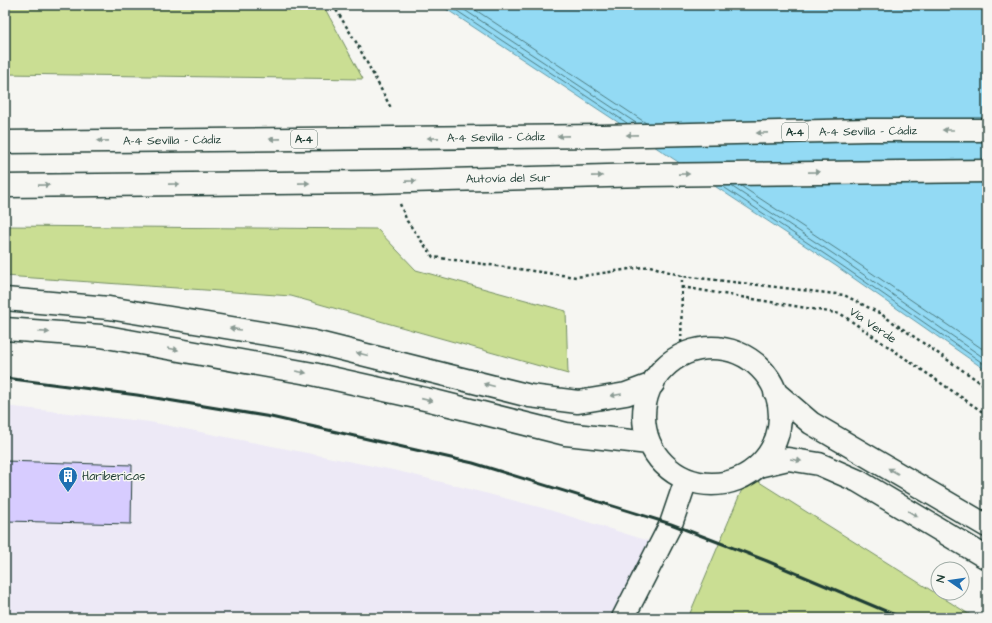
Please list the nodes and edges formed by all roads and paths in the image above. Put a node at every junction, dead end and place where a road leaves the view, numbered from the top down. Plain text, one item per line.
1 (333, 5) edge
2 (391, 108) dead end
3 (987, 130) edge
4 (5, 142) edge
5 (987, 171) edge
6 (5, 186) edge
7 (400, 204) dead end
8 (682, 276) junction
9 (682, 287) junction
10 (5, 299) edge
11 (5, 329) edge
12 (681, 355) junction
13 (654, 384) junction
14 (987, 387) edge
15 (775, 392) junction
16 (987, 415) edge
17 (649, 442) junction
18 (758, 466) junction
19 (686, 480) junction
20 (987, 526) edge
21 (987, 558) edge
22 (623, 618) edge

1 - 2 path
3 -> 4 main road, A-4 Sevilla - Cádiz / A-4
6 -> 5 main road, Autovía del Sur
7 - 8 path
8 - 9 path
8 - 14 path
9 - 12 path
9 - 16 path, Vía Verde
13 -> 10 main road
11 -> 17 main road
12 - 13 main road
12 - 15 main road
13 - 17 main road
15 - 18 main road
20 -> 15 main road
17 - 19 main road
18 - 19 main road
18 -> 21 main road
19 - 22 main road

